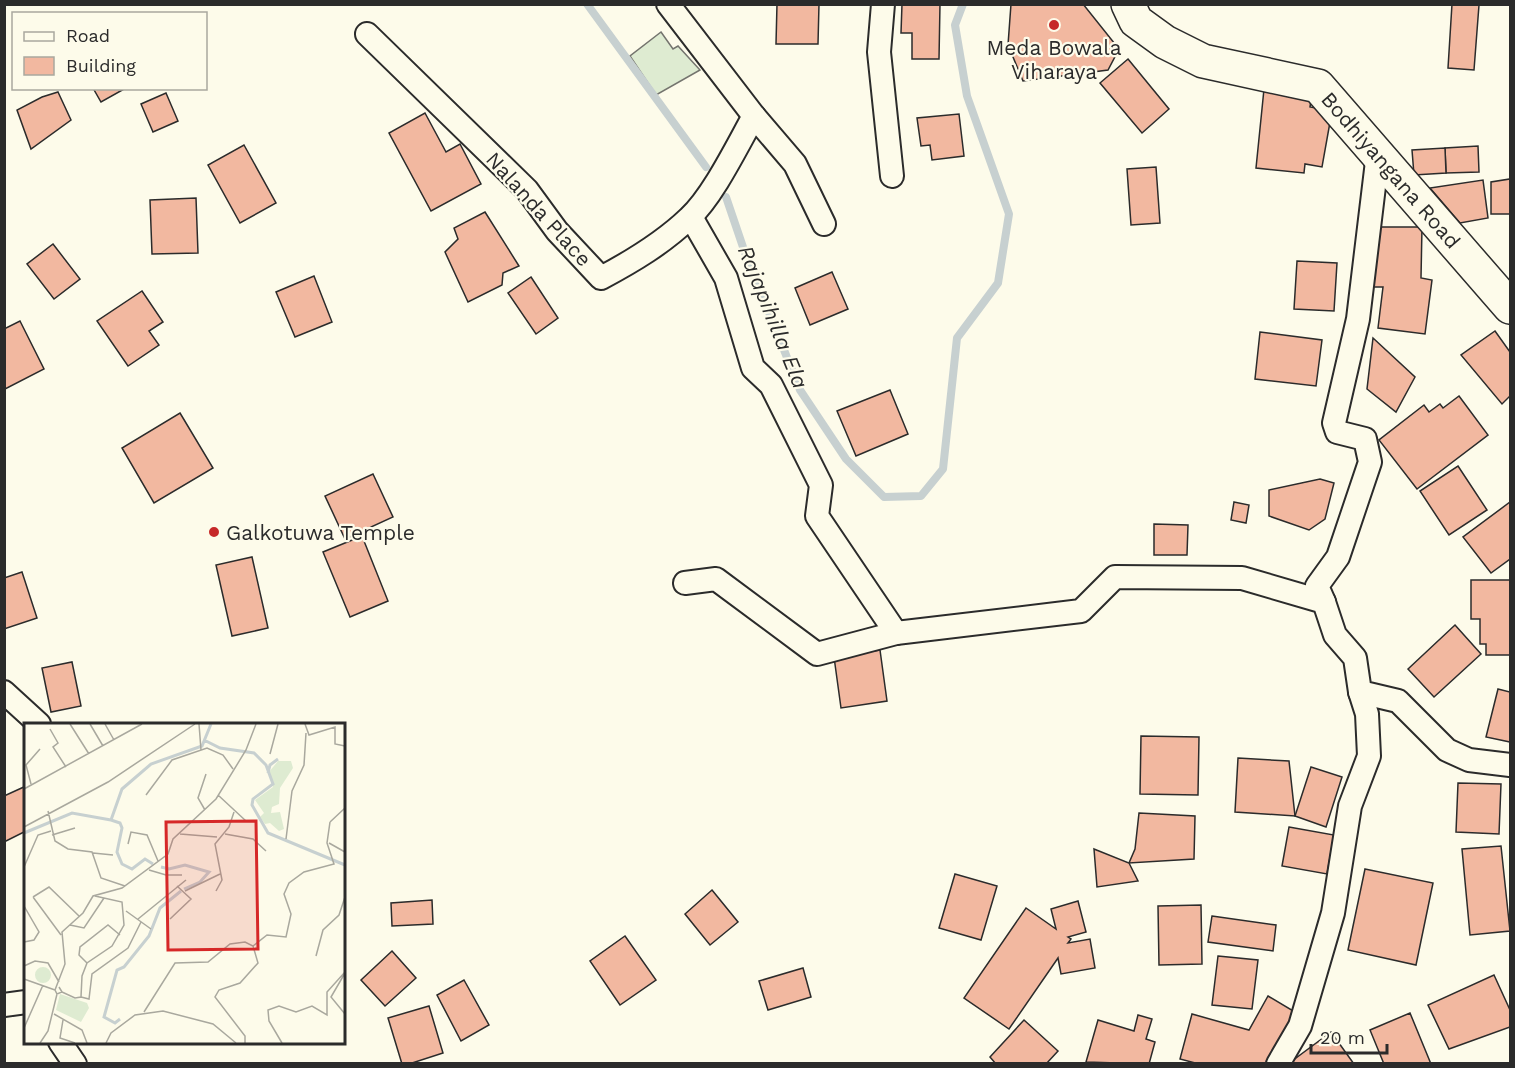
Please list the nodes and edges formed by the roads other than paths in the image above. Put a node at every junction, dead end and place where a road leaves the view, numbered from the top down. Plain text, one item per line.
1 (668, 4) edge
2 (884, 4) edge
3 (1128, 4) edge
4 (367, 34) dead end
5 (754, 116) junction
6 (1378, 153) junction
7 (892, 176) dead end
8 (691, 217) junction
9 (824, 224) dead end
10 (1510, 307) edge
11 (685, 583) dead end
12 (1324, 602) junction
13 (896, 633) junction
14 (4, 692) edge
15 (1360, 692) junction
16 (38, 723) edge
17 (1510, 765) edge
18 (24, 1002) edge
19 (4, 1005) edge
20 (61, 1044) edge
21 (75, 1064) edge
22 (1278, 1064) edge

1 - 5 street
2 - 7 street
3 - 6 street, Bodhiyangana Road
4 - 8 street, Nalanda Place
5 - 8 street, Nalanda Place
5 - 9 street
6 - 10 street, Bodhiyangana Road
6 - 12 street
8 - 13 street
11 - 13 street
12 - 13 street
12 - 15 street
14 - 16 street
15 - 17 street
15 - 22 street
18 - 19 street
20 - 21 street

